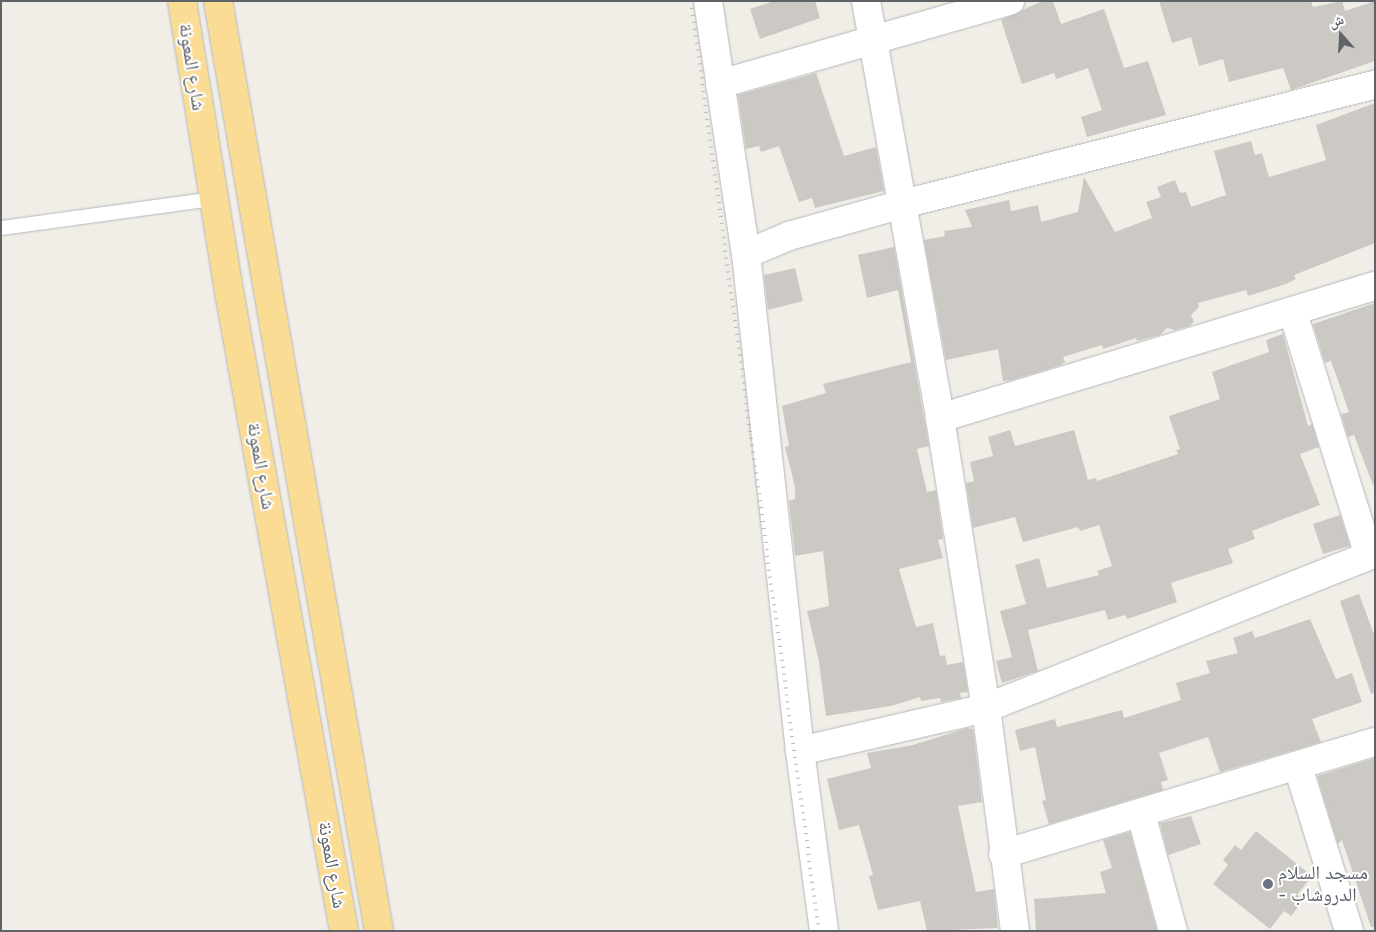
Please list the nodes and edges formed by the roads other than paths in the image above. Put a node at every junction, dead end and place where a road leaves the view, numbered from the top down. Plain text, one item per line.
1 (182, 1) edge
2 (218, 1) edge
3 (708, 1) edge
4 (866, 1) edge
5 (1010, 1) edge
6 (874, 40) junction
7 (720, 84) junction
8 (1375, 85) edge
9 (214, 199) junction
10 (903, 204) junction
11 (1, 228) edge
12 (746, 254) junction
13 (1375, 286) edge
14 (1293, 313) junction
15 (940, 418) junction
16 (1372, 554) edge
17 (986, 708) junction
18 (1375, 742) edge
19 (800, 751) junction
20 (1298, 767) junction
21 (1141, 814) junction
22 (1003, 854) junction
23 (344, 931) edge
24 (379, 931) edge
25 (824, 931) edge
26 (1015, 931) edge
27 (1173, 931) edge
28 (1348, 931) edge

1 - 9 highway, شارع المعونة
2 - 24 highway, شارع المعونة
3 - 7 street
4 - 6 street
5 - 6 street
6 - 7 street
6 - 10 street
7 - 12 street
8 - 10 street
9 - 11 lane
9 - 23 highway, شارع المعونة
10 - 12 street
10 - 15 street
12 - 19 street
13 - 14 street
14 - 15 street
14 - 16 street
15 - 17 street
16 - 17 street
17 - 19 street
17 - 22 street
18 - 20 street
19 - 25 street
20 - 21 street
20 - 28 street
21 - 22 street
21 - 27 street
22 - 26 street

